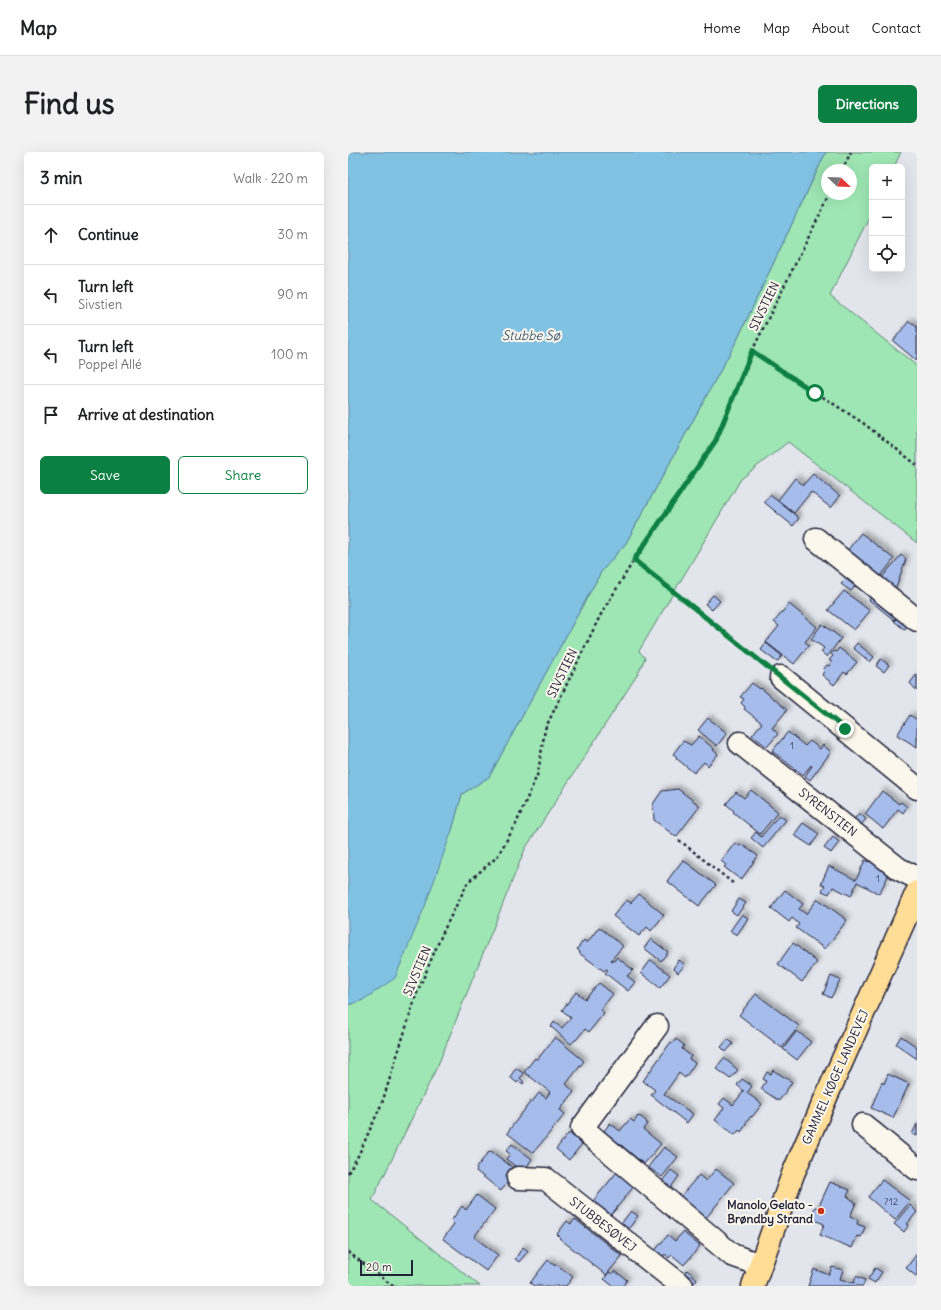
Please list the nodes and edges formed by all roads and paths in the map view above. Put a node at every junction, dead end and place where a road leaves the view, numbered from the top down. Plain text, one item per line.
1 (851, 152) edge
2 (845, 164) edge
3 (827, 200) edge
4 (752, 351) junction
5 (917, 466) edge
6 (816, 539) dead end
7 (634, 560) junction
8 (917, 620) edge
9 (781, 677) joint
10 (740, 743) dead end
11 (917, 788) edge
12 (679, 840) dead end
13 (734, 884) dead end
14 (916, 891) edge
15 (657, 1026) dead end
16 (863, 1125) dead end
17 (917, 1168) edge
18 (348, 1173) edge
19 (518, 1178) dead end
20 (348, 1252) edge
21 (760, 1265) junction
22 (393, 1286) edge
23 (682, 1286) edge
24 (752, 1286) edge

1 - 2 path
3 - 4 path, SIVSTIEN
4 - 5 path
4 - 7 path, SIVSTIEN
6 - 8 street
7 - 9 path
7 - 18 path, SIVSTIEN
9 - 11 street
10 - 14 street, SYRENSTIEN
12 - 13 path
14 - 21 main road, GAMMEL KØGE LANDEVEJ
15 - 21 street
16 - 17 street
19 - 23 street, STUBBESØVEJ
20 - 22 path
21 - 24 main road, GAMMEL KØGE LANDEVEJ

